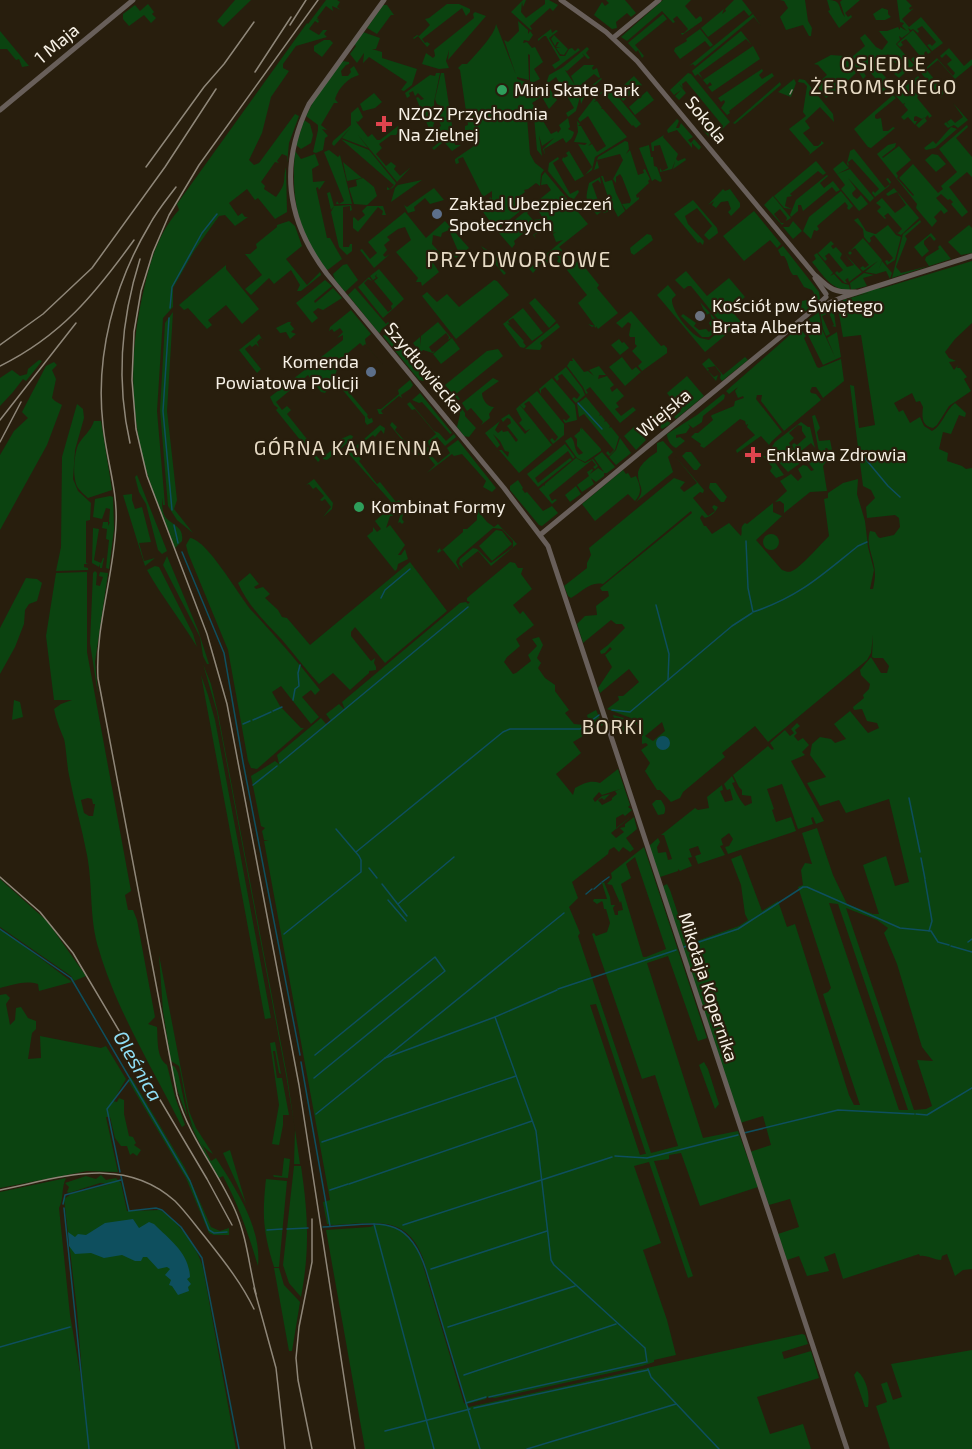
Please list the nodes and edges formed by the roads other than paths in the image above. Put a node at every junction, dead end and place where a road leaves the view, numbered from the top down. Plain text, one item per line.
1 (133, 0) edge
2 (384, 0) edge
3 (561, 0) edge
4 (659, 0) edge
5 (613, 38) junction
6 (0, 110) edge
7 (972, 256) edge
8 (828, 295) junction
9 (838, 296) junction
10 (540, 535) junction
11 (847, 1449) edge

1 - 6 street, 1 Maja
2 - 10 street, Szydłowiecka
3 - 5 street, Sokola
4 - 5 street
5 - 8 street, Sokola
7 - 9 street
8 - 9 street
8 - 9 street, Wiejska
8 - 10 street, Wiejska
10 - 11 street, Mikołaja Kopernika

